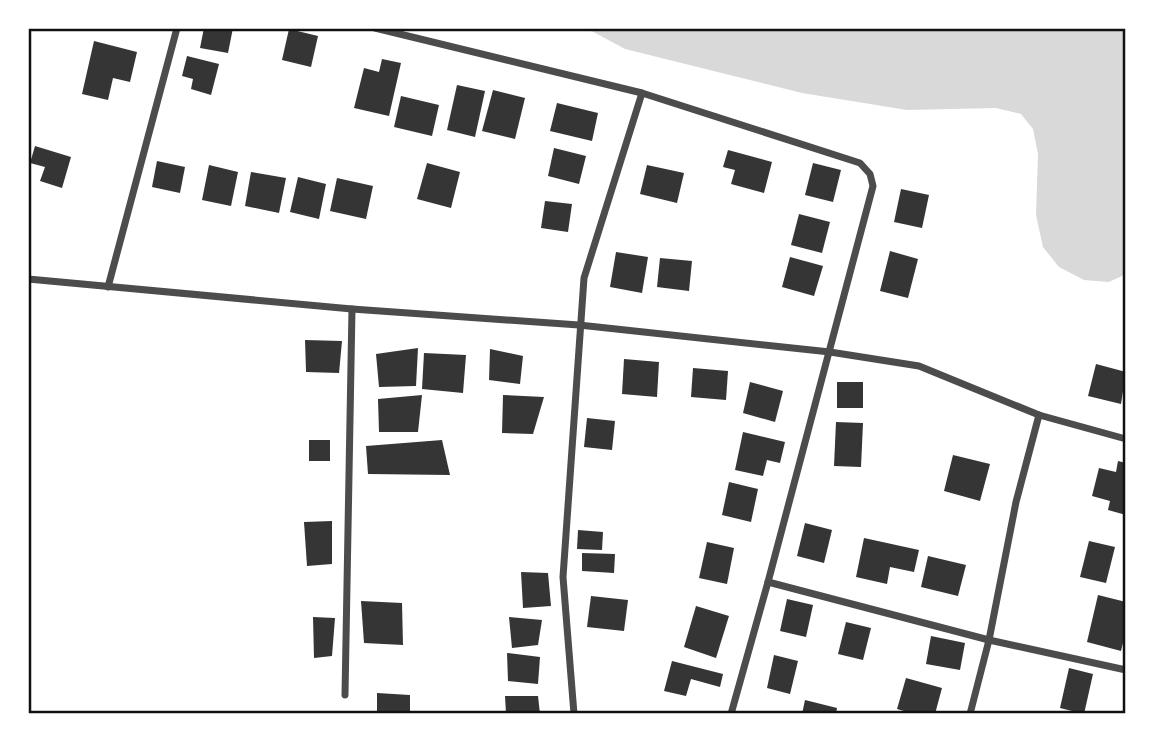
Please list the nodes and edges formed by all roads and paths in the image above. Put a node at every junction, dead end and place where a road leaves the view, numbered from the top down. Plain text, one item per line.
1 (177, 28) edge
2 (375, 28) edge
3 (642, 93) junction
4 (28, 279) edge
5 (108, 287) junction
6 (352, 309) junction
7 (579, 325) junction
8 (830, 352) junction
9 (1039, 415) junction
10 (1126, 439) edge
11 (768, 582) junction
12 (989, 640) junction
13 (1126, 670) edge
14 (345, 695) dead end
15 (574, 714) edge
16 (731, 714) edge
17 (970, 714) edge

1 - 5 street
2 - 3 street
3 - 7 street
3 - 8 street
4 - 5 street
5 - 6 street
6 - 7 street
6 - 14 street
7 - 8 street
7 - 15 street
8 - 9 street
8 - 11 street
9 - 10 street
9 - 12 street
11 - 12 street
11 - 16 street
12 - 13 street
12 - 17 street

